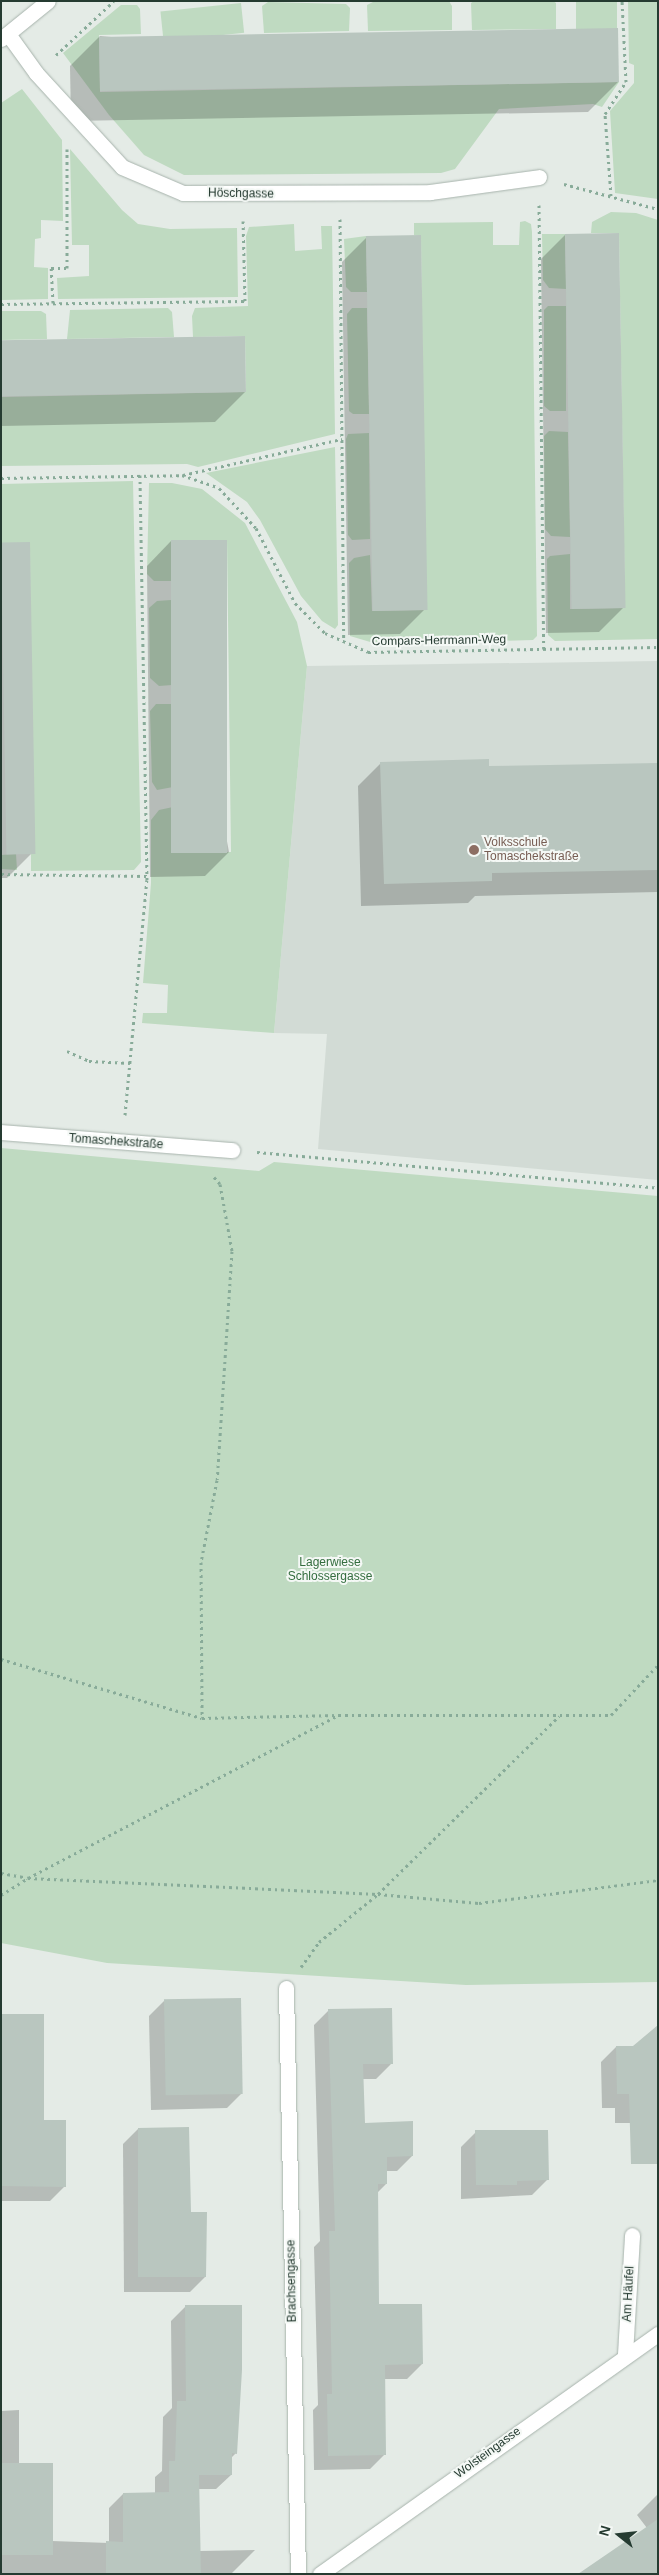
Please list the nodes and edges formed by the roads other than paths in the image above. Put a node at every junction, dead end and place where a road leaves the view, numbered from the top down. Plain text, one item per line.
1 (48, 1) edge
2 (4, 37) edge
3 (539, 177) road end
4 (1, 1132) edge
5 (232, 1150) road end
6 (286, 1988) road end
7 (632, 2235) dead end
8 (658, 2334) edge
9 (625, 2354) junction
10 (298, 2574) edge
11 (320, 2574) edge

1 - 2 street
2 - 3 street, Höschgasse
4 - 5 street, Tomaschekstraße
6 - 10 street, Brachsengasse
7 - 9 street, Am Häufel
8 - 9 street, Wolsteingasse
9 - 11 street, Wolsteingasse

